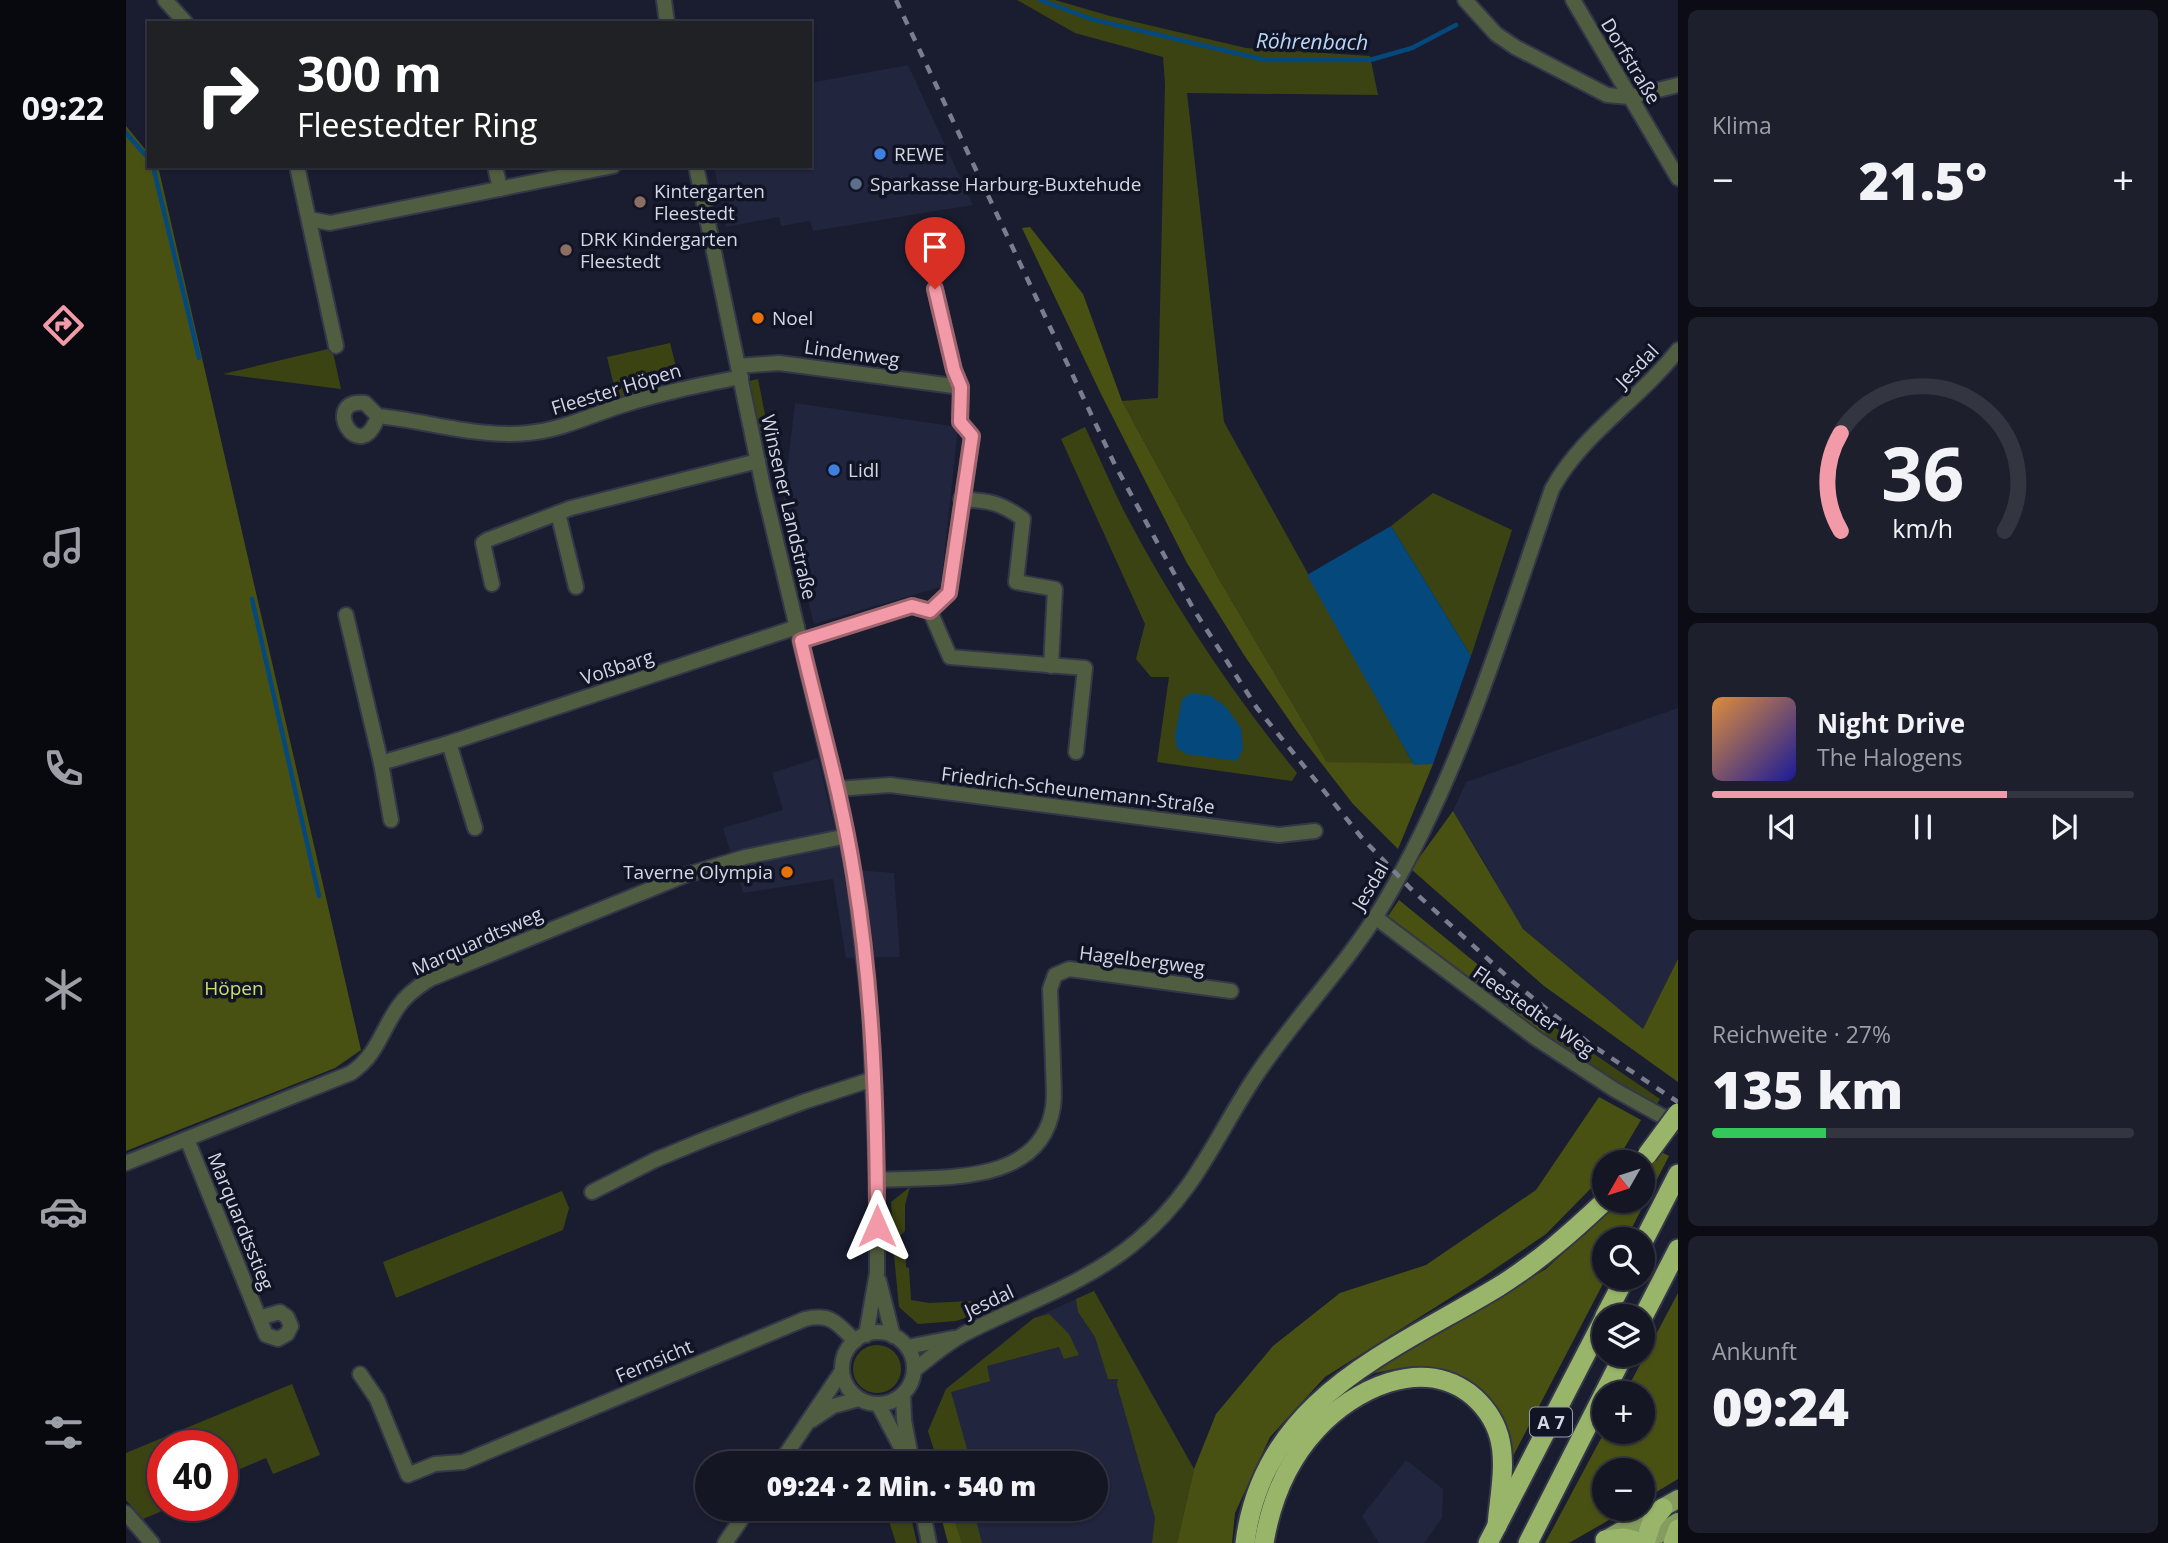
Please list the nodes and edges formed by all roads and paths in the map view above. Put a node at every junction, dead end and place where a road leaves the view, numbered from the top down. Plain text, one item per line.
1 (165, 0) edge
2 (664, 0) edge
3 (1465, 0) edge
4 (1573, 0) edge
5 (184, 21) edge
6 (667, 21) edge
7 (1678, 85) edge
8 (1630, 97) junction
9 (297, 168) edge
10 (495, 168) edge
11 (603, 168) edge
12 (696, 168) edge
13 (1678, 178) edge
14 (500, 189) junction
15 (309, 219) junction
16 (935, 289) dead end
17 (336, 345) dead end
18 (1678, 350) edge
19 (739, 372) junction
20 (961, 387) junction
21 (378, 416) dead end
22 (758, 461) junction
23 (961, 499) junction
24 (558, 513) junction
25 (492, 584) dead end
26 (576, 587) dead end
27 (930, 611) junction
28 (346, 615) dead end
29 (799, 634) junction
30 (1051, 666) junction
31 (449, 743) junction
32 (1076, 752) dead end
33 (381, 763) junction
34 (836, 789) junction
35 (391, 820) dead end
36 (475, 828) dead end
37 (1315, 831) dead end
38 (847, 836) junction
39 (1375, 917) junction
40 (1231, 991) dead end
41 (873, 1079) junction
42 (1678, 1114) edge
43 (1678, 1125) edge
44 (187, 1139) junction
45 (1650, 1150) edge
46 (126, 1163) edge
47 (1678, 1174) edge
48 (877, 1180) junction
49 (592, 1192) dead end
50 (1592, 1212) edge
51 (1651, 1227) edge
52 (1678, 1250) edge
53 (877, 1273) junction
54 (1650, 1304) edge
55 (259, 1318) dead end
56 (893, 1336) junction
57 (961, 1336) junction
58 (861, 1338) junction
59 (1592, 1342) edge
60 (907, 1347) junction
61 (1617, 1367) edge
62 (914, 1370) junction
63 (842, 1371) junction
64 (360, 1374) dead end
65 (903, 1394) junction
66 (859, 1398) junction
67 (877, 1404) junction
68 (808, 1423) junction
69 (788, 1451) edge
70 (903, 1451) edge
71 (908, 1451) edge
72 (1671, 1503) edge
73 (126, 1513) edge
74 (740, 1521) edge
75 (925, 1521) edge
76 (1678, 1522) edge
77 (1678, 1529) edge
78 (1492, 1534) edge
79 (1602, 1541) edge
80 (152, 1543) edge
81 (725, 1543) edge
82 (929, 1543) edge
83 (1245, 1543) edge
84 (1264, 1543) edge
85 (1526, 1543) edge
86 (1645, 1543) edge
87 (1673, 1543) edge

1 - 5 street
2 - 6 street
3 - 8 street
4 - 8 street, Dorfstraße
7 - 8 street
8 - 13 street, Dorfstraße
9 - 15 street
10 - 14 street
11 - 14 street
12 - 19 street, Winsener Landstraße
14 - 15 street
15 - 17 street
16 - 20 street
18 - 39 street, Jesdal
19 - 20 street, Lindenweg
19 - 21 street, Fleester Höpen
19 - 22 street, Winsener Landstraße
20 - 23 street
22 - 24 street
22 - 29 street, Winsener Landstraße
23 - 27 street
23 - 30 street
24 - 25 street
24 - 26 street
27 - 29 street, Voßbarg
27 - 30 street
28 - 33 street
29 - 31 street, Voßbarg
29 - 34 street, Winsener Landstraße
30 - 32 street
31 - 33 street, Voßbarg
31 - 36 street
33 - 35 street
34 - 37 street, Friedrich-Scheunemann-Straße
34 - 38 street, Winsener Landstraße
38 - 41 street, Winsener Landstraße
38 - 44 street, Marquardtsweg
39 - 43 street, Fleestedter Weg
39 - 57 street, Jesdal
40 - 48 street, Hagelbergweg
41 - 48 street, Winsener Landstraße
41 - 49 street
42 - 45 highway, bridge
44 - 46 street, Marquardtsweg
44 - 55 street, Marquardtsstieg
47 - 51 highway
48 - 53 street, Winsener Landstraße
50 - 83 highway
52 - 54 highway
53 - 56 street, Winsener Landstraße
53 - 58 street, Winsener Landstraße
56 - 58 street
56 - 60 street
57 - 60 street, Jesdal
57 - 62 street, Jesdal
58 - 63 street, Winsener Landstraße
58 - 64 street, Fernsicht
59 - 78 highway, A 7
60 - 62 street
61 - 85 highway, A 7
62 - 65 street
63 - 66 street
63 - 68 street, Winsener Landstraße
65 - 67 street
65 - 71 street
66 - 67 street
66 - 68 street, Winsener Landstraße
67 - 70 street
68 - 69 street, Winsener Landstraße
72 - 79 main road
72 - 86 highway
73 - 80 street
74 - 81 street
75 - 82 street
76 - 86 main road
77 - 87 highway
78 - 84 highway
79 - 86 highway

